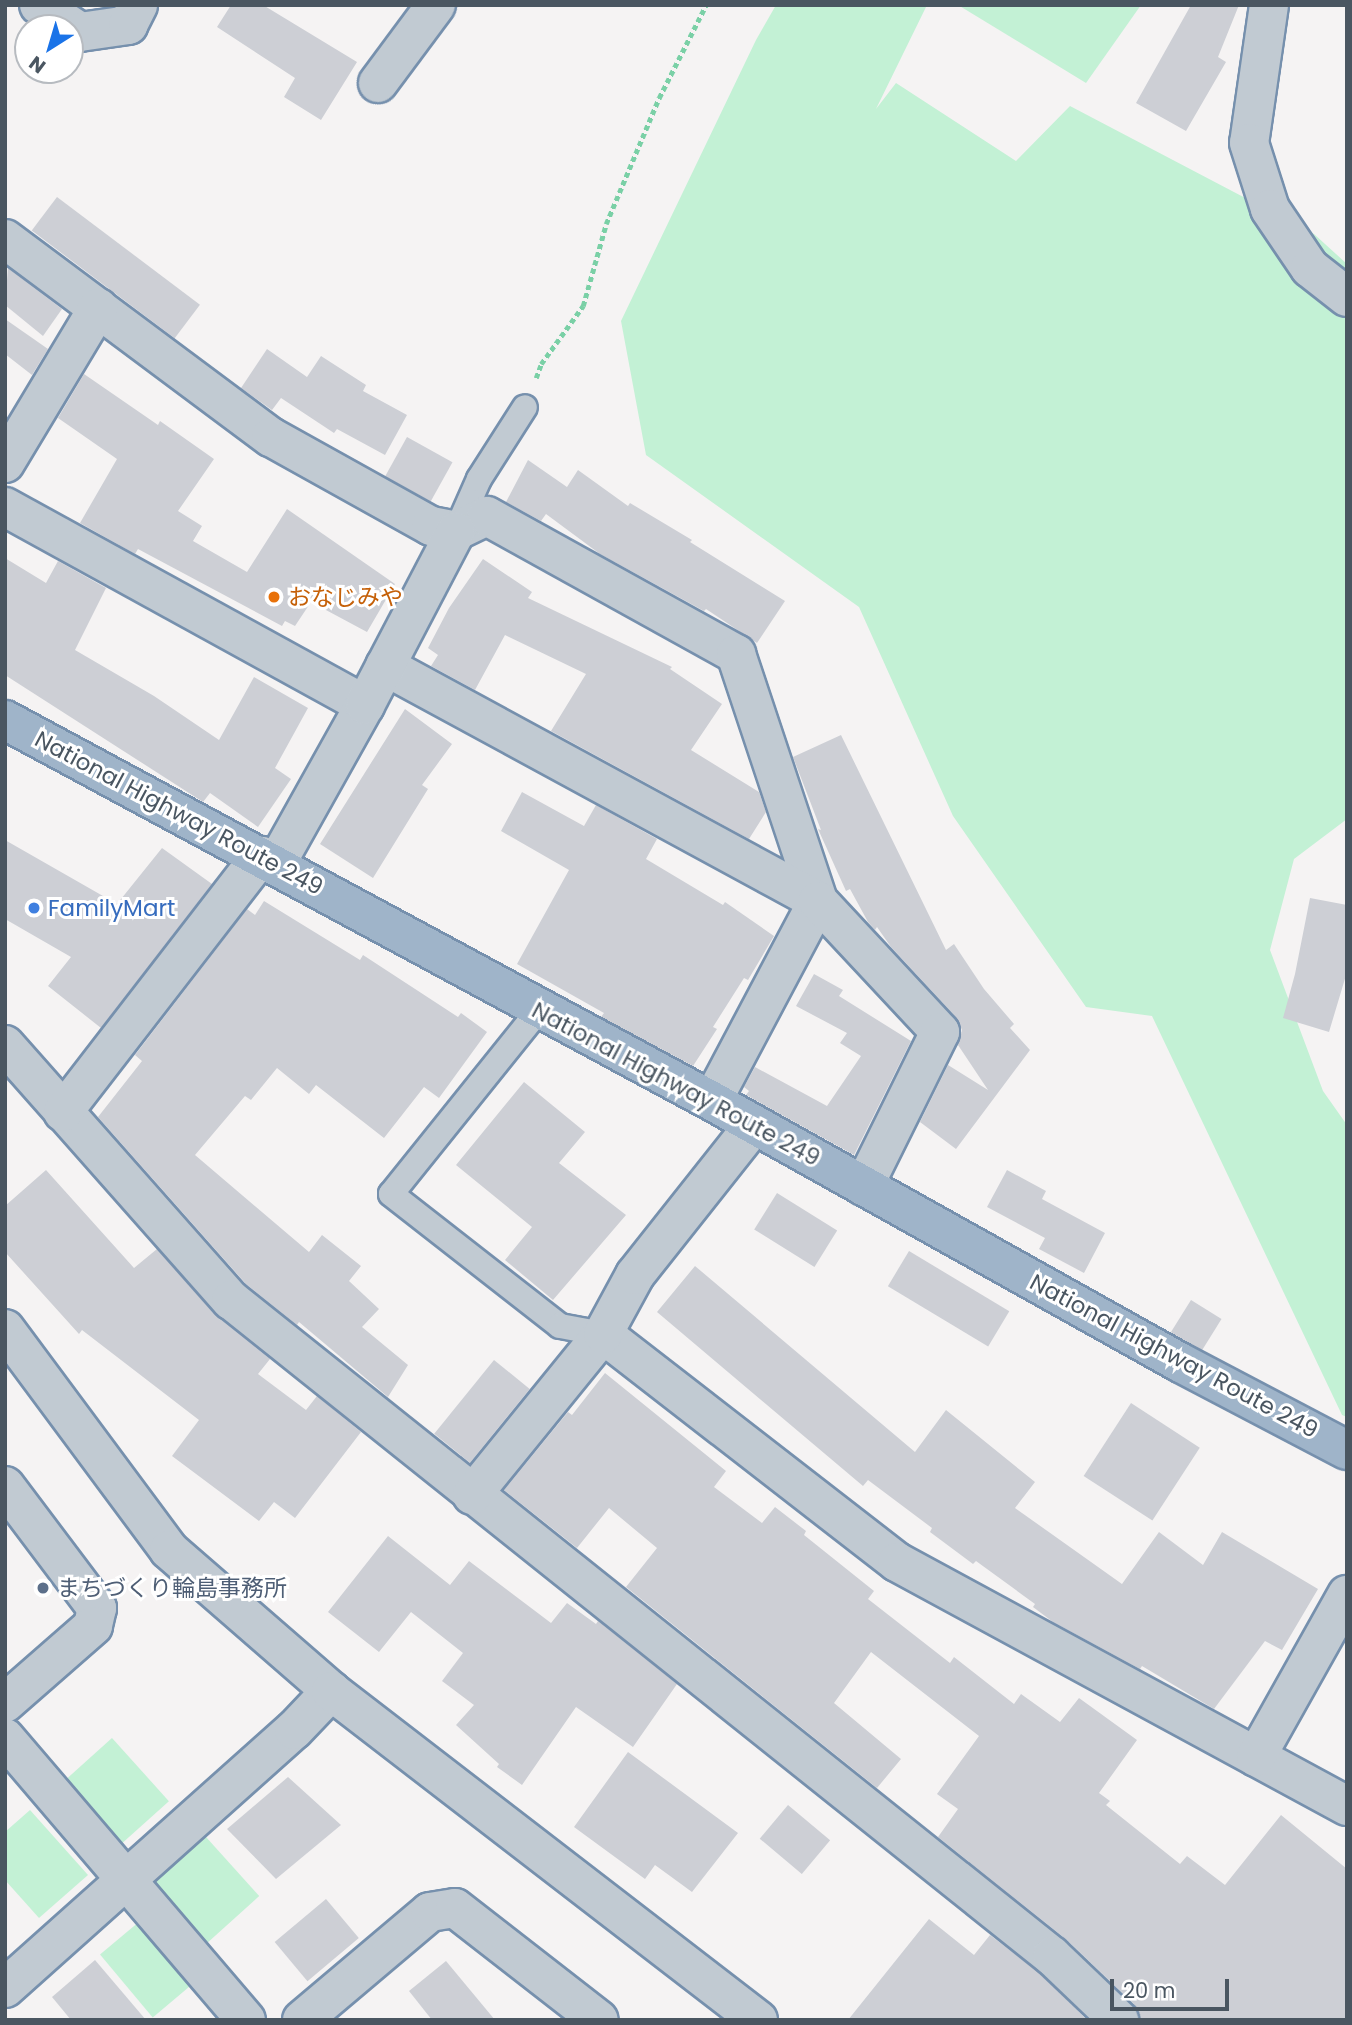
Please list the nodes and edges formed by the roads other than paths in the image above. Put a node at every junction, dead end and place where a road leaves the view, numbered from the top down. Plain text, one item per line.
1 (39, 5) edge
2 (138, 5) edge
3 (436, 5) edge
4 (1269, 5) edge
5 (378, 83) dead end
6 (5, 239) edge
7 (1347, 297) edge
8 (98, 308) junction
9 (525, 407) road end
10 (5, 463) edge
11 (5, 507) edge
12 (456, 531) junction
13 (385, 666) junction
14 (365, 705) junction
15 (5, 720) edge
16 (268, 860) junction
17 (818, 901) junction
18 (539, 1010) junction
19 (5, 1045) edge
20 (712, 1101) junction
21 (63, 1112) junction
22 (754, 1125) junction
23 (864, 1186) junction
24 (5, 1329) edge
25 (603, 1334) junction
26 (1347, 1450) edge
27 (5, 1486) edge
28 (472, 1495) junction
29 (1347, 1595) edge
30 (331, 1691) junction
31 (5, 1703) edge
32 (5, 1738) edge
33 (1256, 1757) junction
34 (1347, 1806) edge
35 (126, 1882) junction
36 (5, 1988) edge
37 (246, 2020) edge
38 (302, 2020) edge
39 (599, 2020) edge
40 (758, 2020) edge
41 (1119, 2020) edge

1 - 2 street
3 - 5 street
4 - 7 street
6 - 8 street
8 - 10 street
8 - 12 street
9 - 12 lane
11 - 14 street
12 - 13 street
12 - 17 street
13 - 14 street
13 - 17 street
14 - 16 street
15 - 16 highway, National Highway Route 249
16 - 18 highway, National Highway Route 249
16 - 21 street
17 - 20 street
17 - 23 street
18 - 20 highway, National Highway Route 249
18 - 25 lane
19 - 21 street
20 - 22 highway, National Highway Route 249
21 - 28 street
22 - 23 highway, National Highway Route 249
22 - 25 street
23 - 26 highway, National Highway Route 249
24 - 30 street
25 - 28 street
25 - 33 street
27 - 31 street
28 - 41 street
29 - 33 street
30 - 35 street
30 - 40 street
32 - 35 street
33 - 34 street
35 - 36 street
35 - 37 street
38 - 39 street

